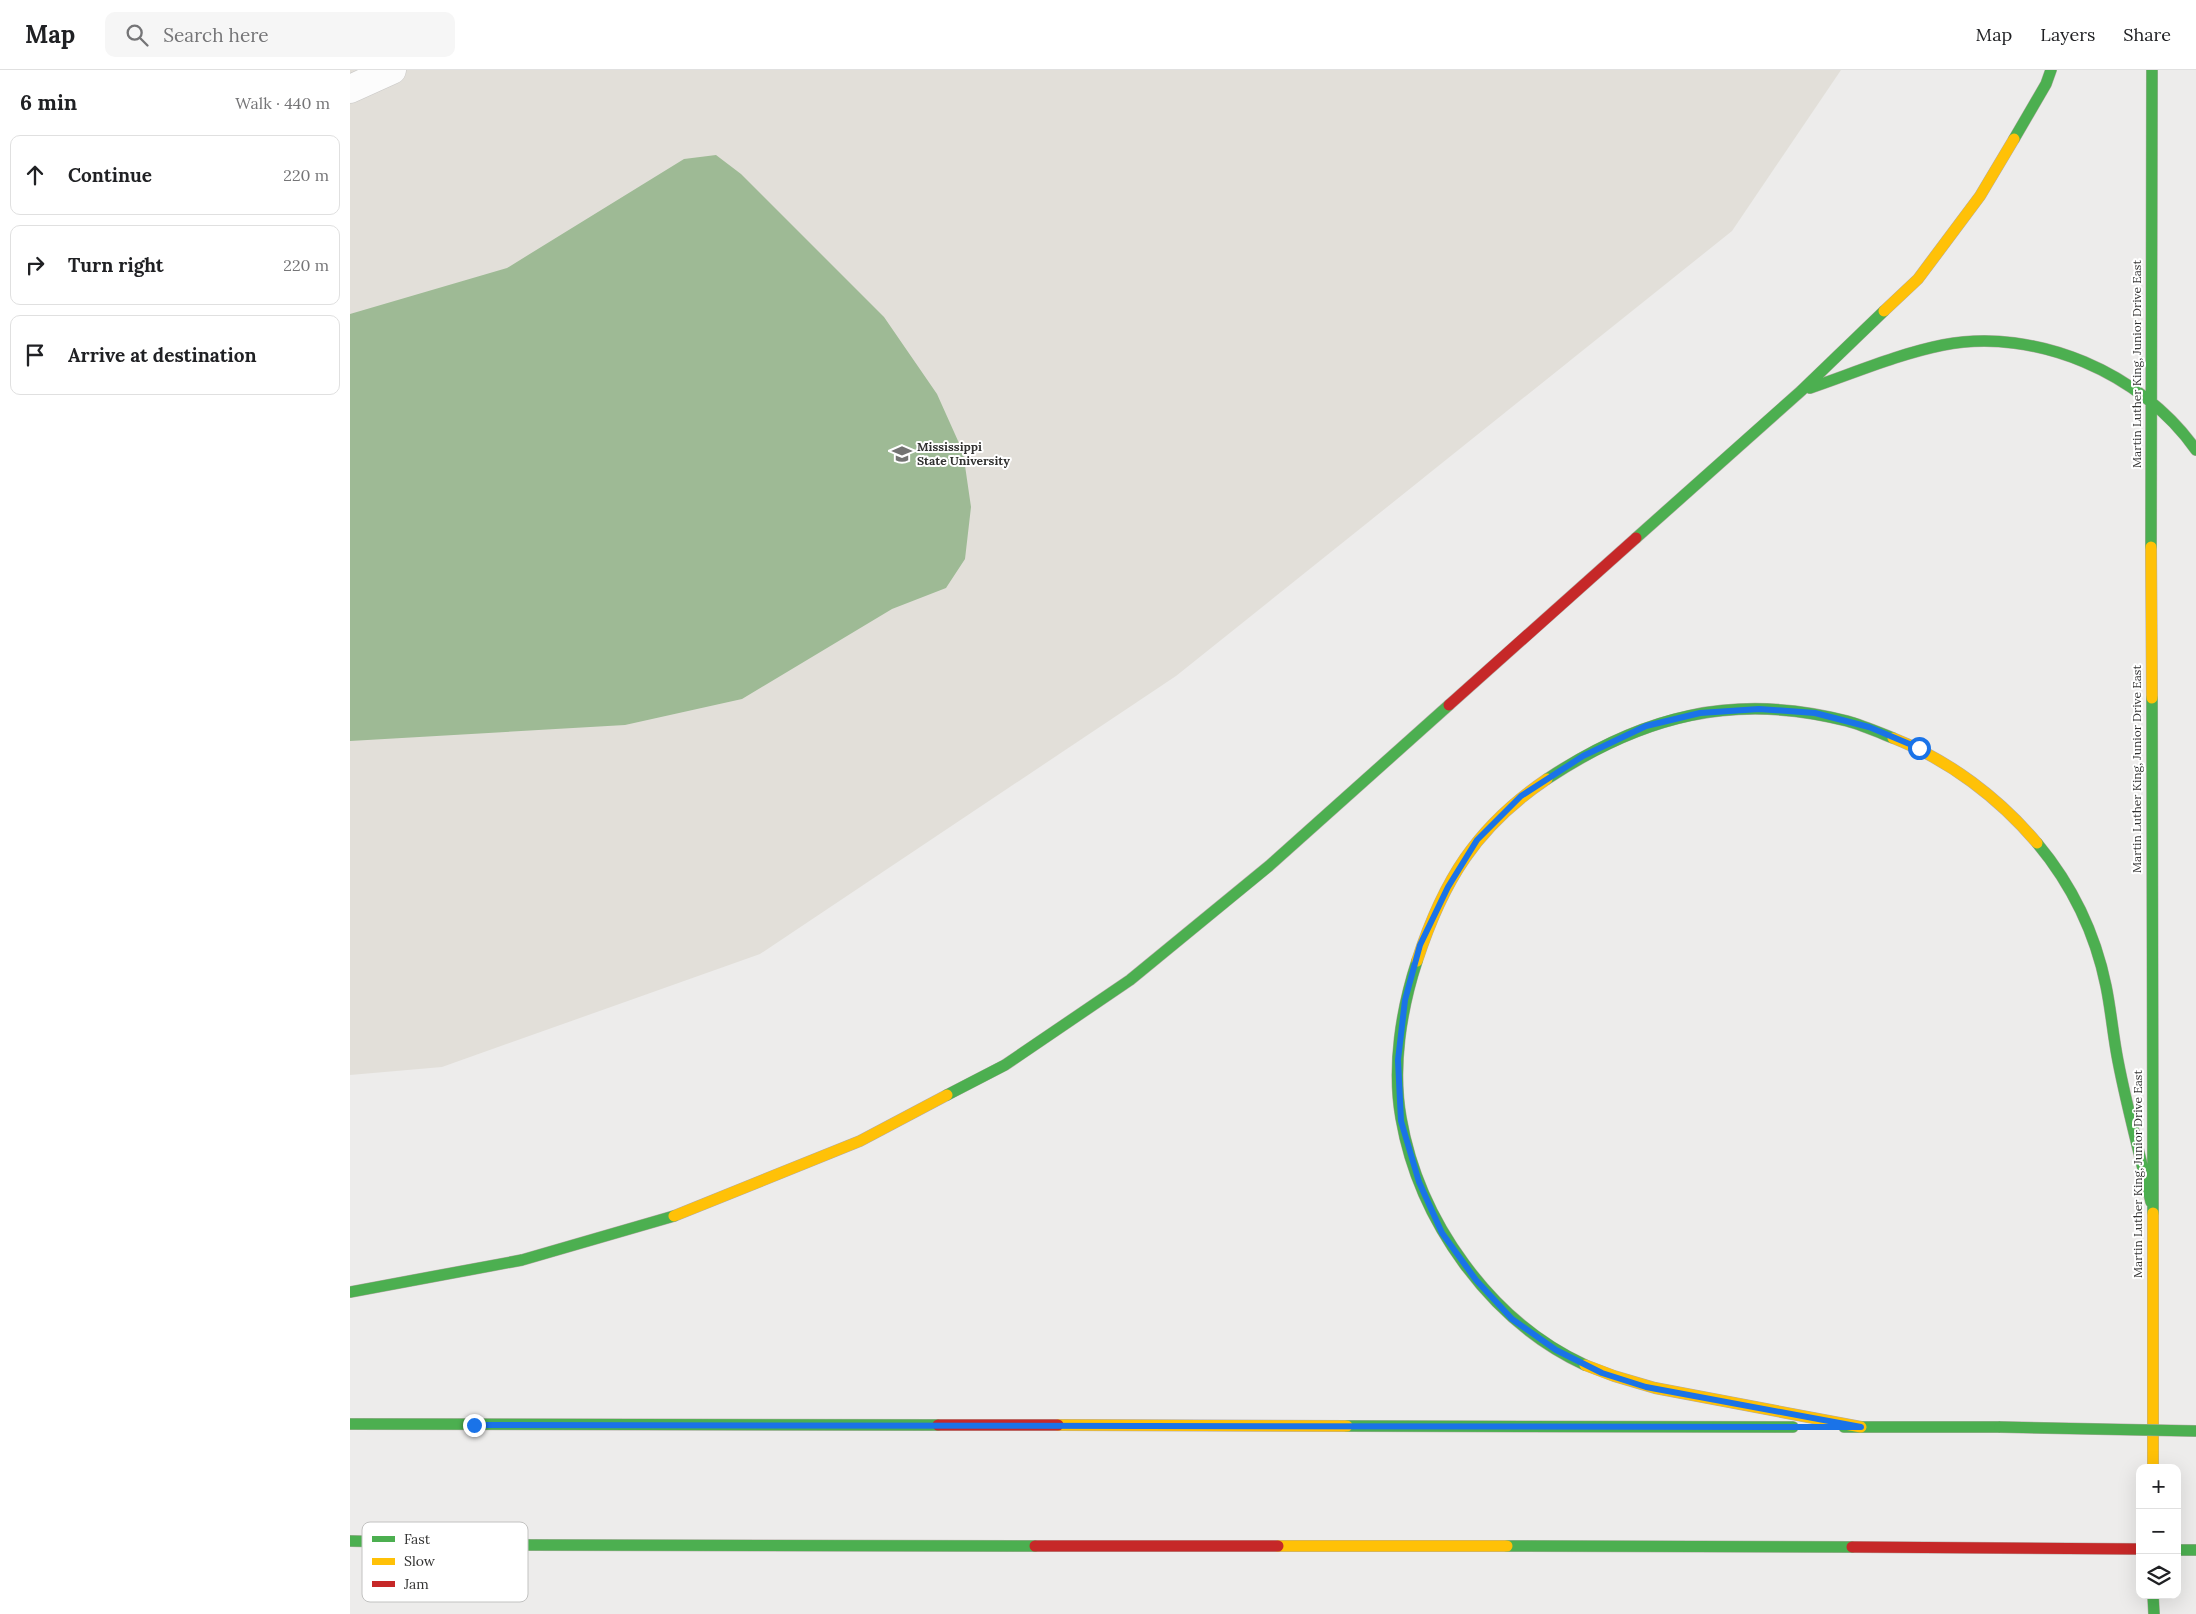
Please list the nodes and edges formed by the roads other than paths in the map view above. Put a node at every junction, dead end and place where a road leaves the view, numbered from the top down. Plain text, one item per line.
1 (392, 70) edge
2 (2051, 70) edge
3 (2152, 70) edge
4 (350, 89) edge
5 (1801, 391) junction
6 (2150, 402) junction
7 (2196, 450) edge
8 (2152, 1202) junction
9 (350, 1292) edge
10 (350, 1424) edge
11 (1861, 1427) junction
12 (2196, 1431) edge
13 (2152, 1464) edge
14 (528, 1546) edge
15 (2136, 1549) edge
16 (2181, 1550) edge
17 (2196, 1550) edge
18 (2153, 1599) edge
19 (2154, 1614) edge

1 - 4 street
2 - 5 main road
3 - 6 main road, Martin Luther King, Junior Drive East
5 - 6 main road
5 - 9 main road
6 - 7 main road
6 - 8 main road, Martin Luther King, Junior Drive East
8 - 11 main road
8 - 13 main road, Martin Luther King, Junior Drive East
10 - 11 main road
11 - 12 main road, bridge
14 - 15 main road
16 - 17 main road
18 - 19 main road

